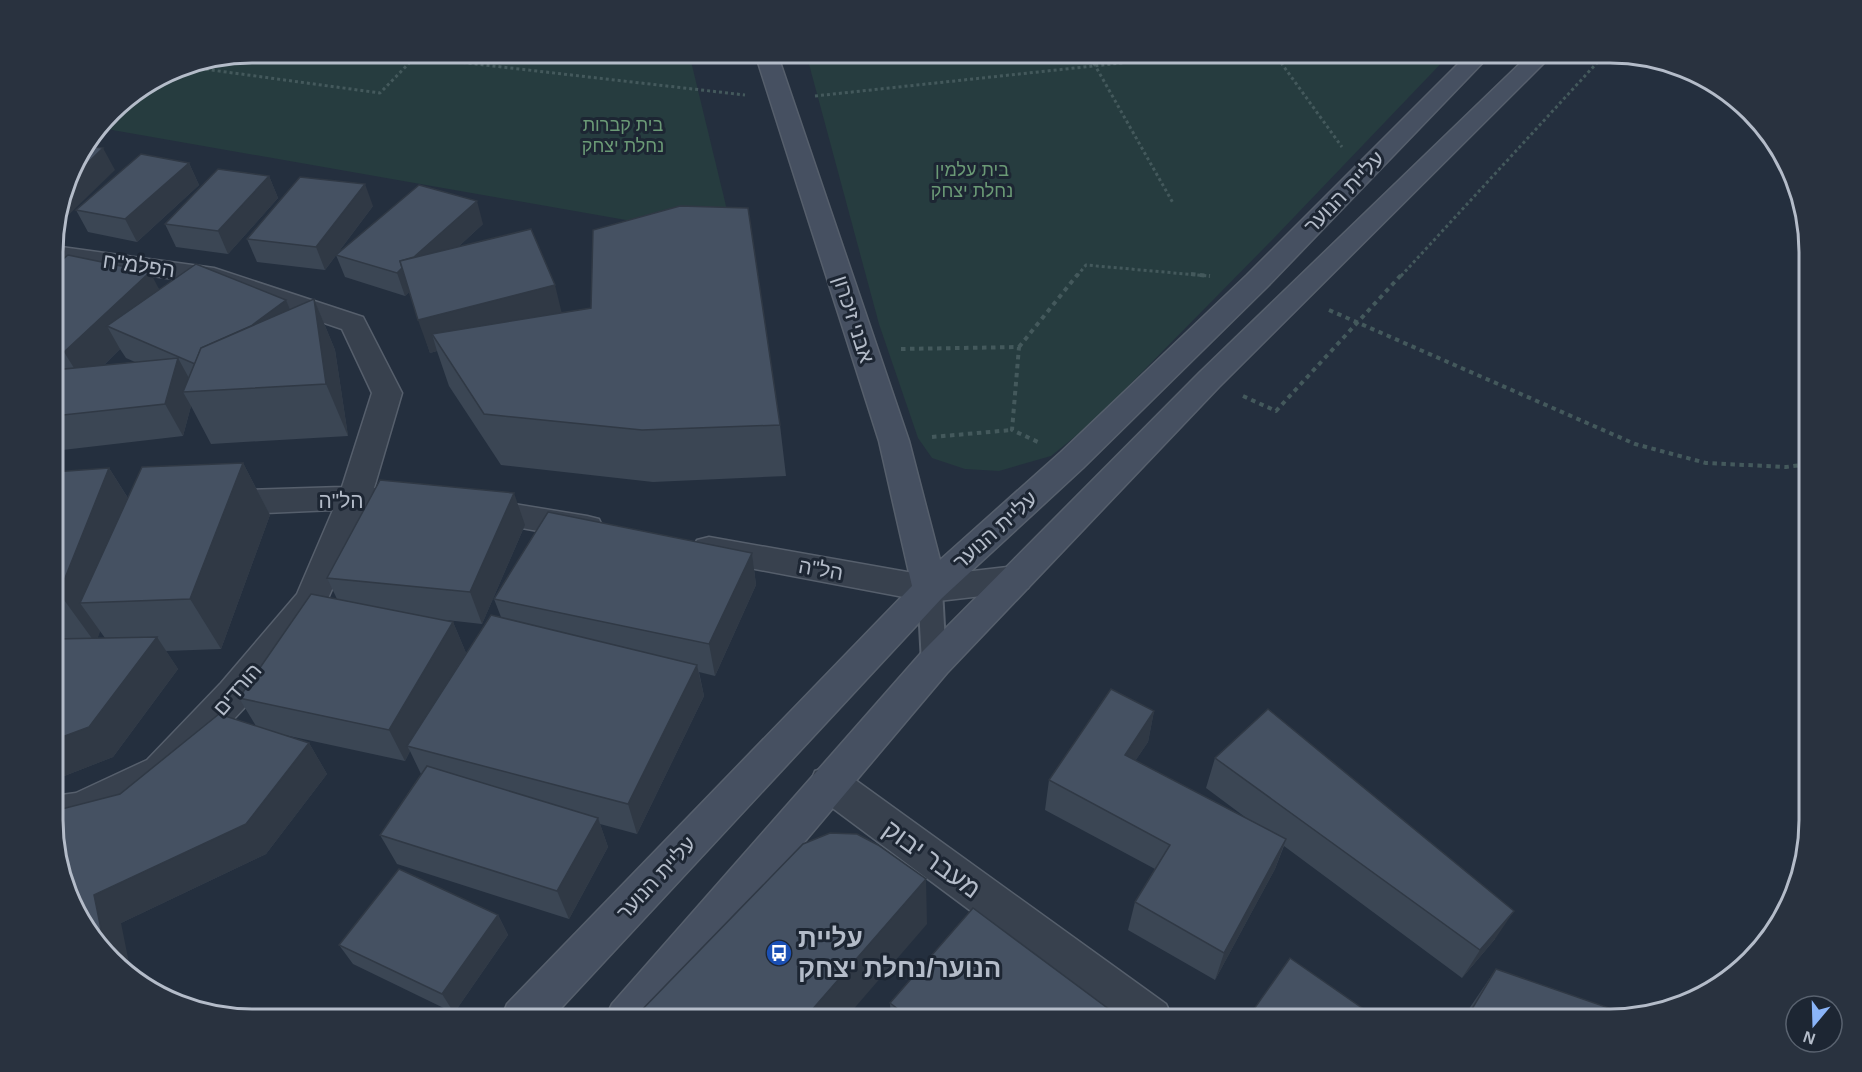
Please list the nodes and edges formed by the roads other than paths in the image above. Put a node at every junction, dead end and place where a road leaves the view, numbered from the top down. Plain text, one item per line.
1 (770, 63) edge
2 (1470, 63) edge
3 (1532, 63) edge
4 (63, 255) edge
5 (355, 498) junction
6 (191, 504) edge
7 (621, 534) edge
8 (678, 544) edge
9 (1016, 579) junction
10 (930, 589) junction
11 (934, 663) junction
12 (829, 783) junction
13 (63, 812) edge
14 (531, 1009) edge
15 (636, 1009) edge
16 (1137, 1009) edge

1 - 10 street, אבני זיכרון
2 - 10 street, עליית הנוער
3 - 9 street, עליית הנוער
4 - 5 street, הפלמ"ח
5 - 6 street, הל"ה
5 - 7 street, הל"ה
5 - 13 street, הורדים
8 - 10 street, הל"ה
9 - 10 street, הל"ה
9 - 11 street, עליית הנוער
10 - 11 lane
10 - 14 street, עליית הנוער
11 - 12 street, עליית הנוער
12 - 15 street, עליית הנוער
12 - 16 street, מעבר יבוק

